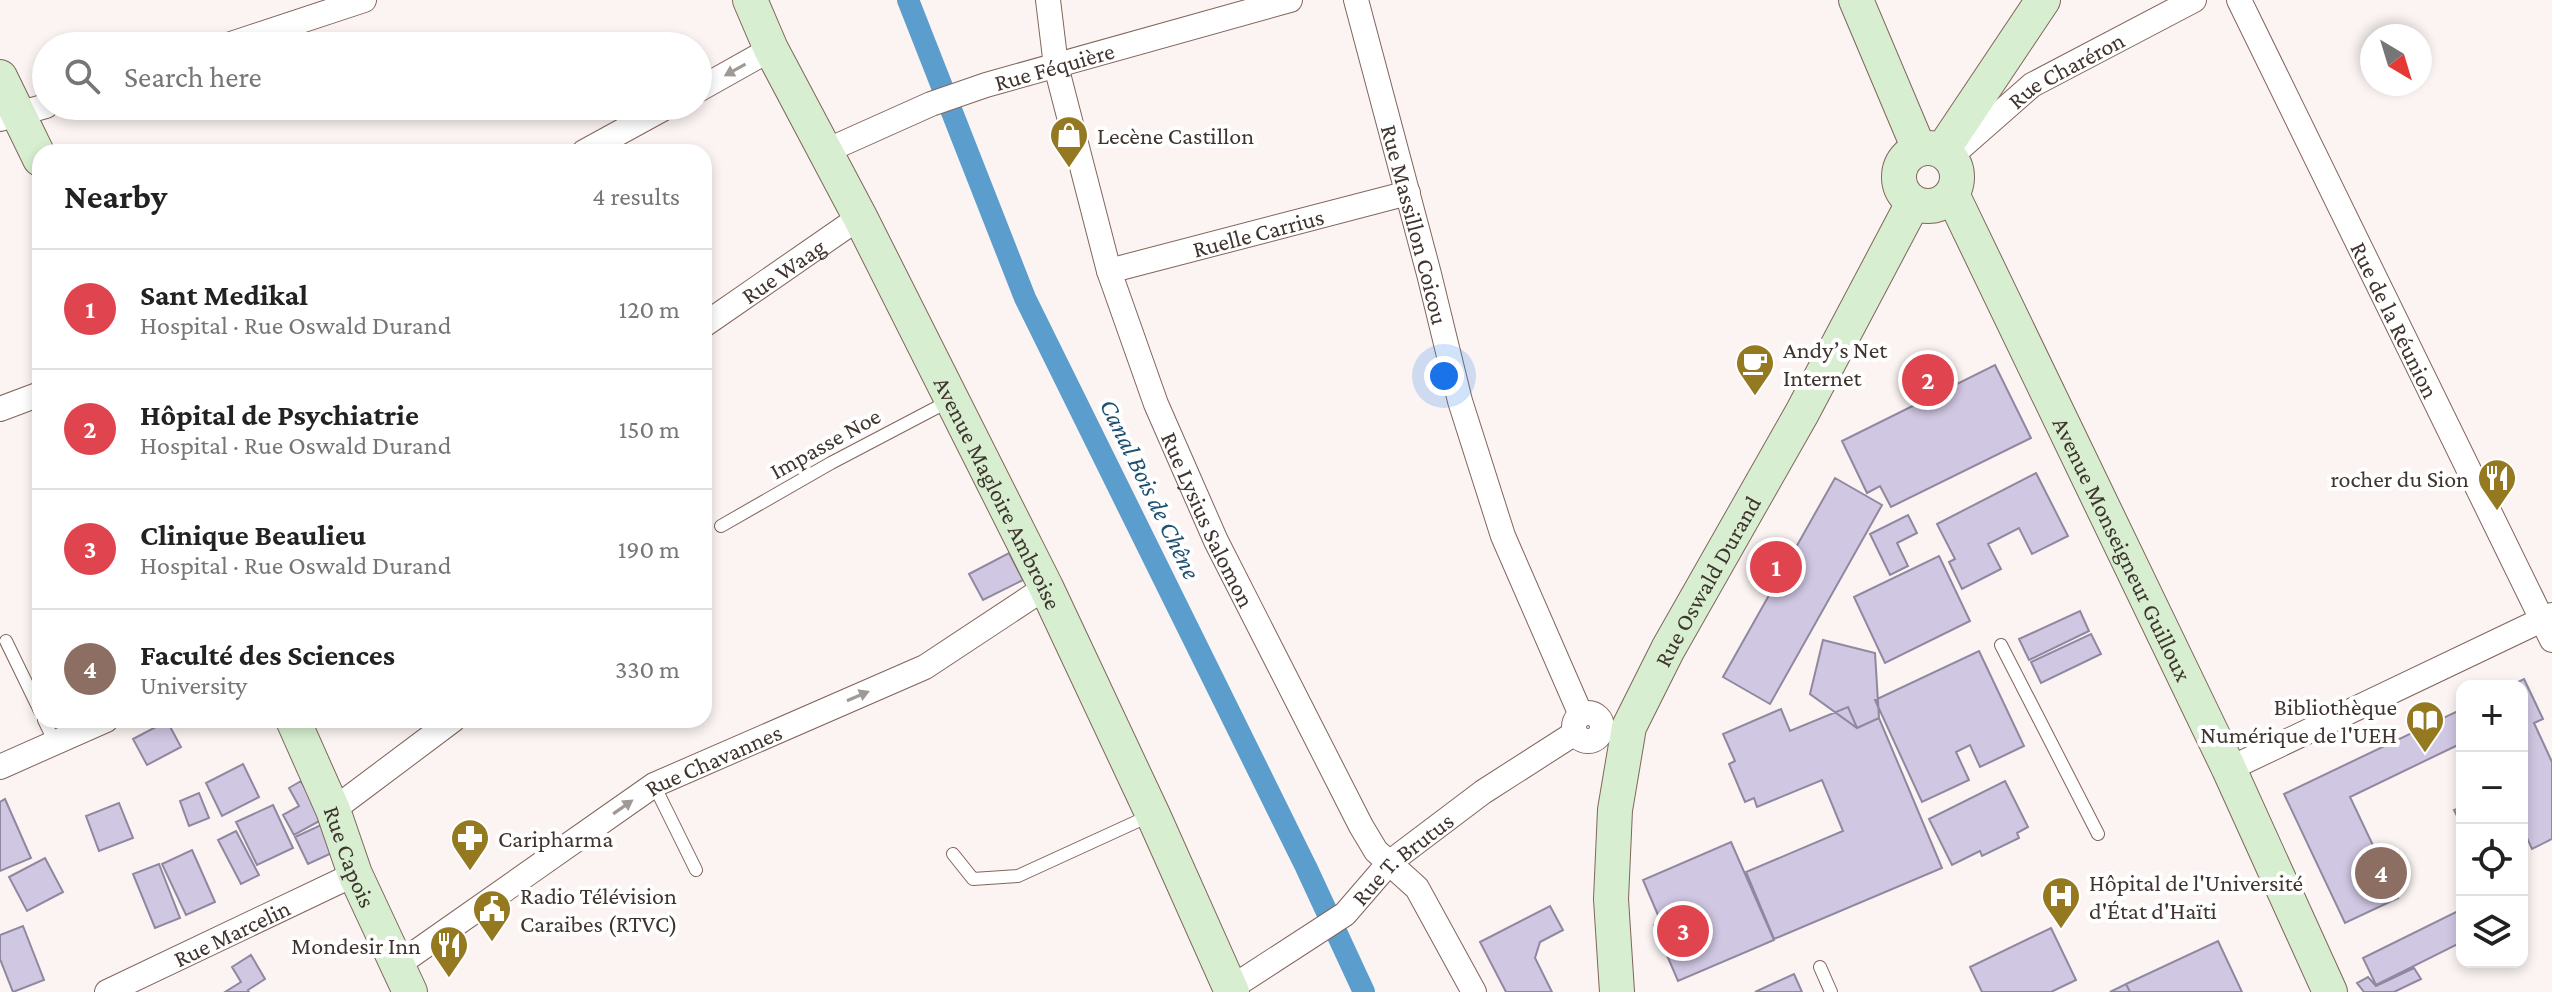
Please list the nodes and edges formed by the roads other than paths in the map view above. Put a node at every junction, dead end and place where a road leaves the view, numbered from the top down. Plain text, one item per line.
1 (364, 0) edge
2 (750, 0) edge
3 (1048, 0) edge
4 (1290, 0) edge
5 (1356, 0) edge
6 (1856, 0) edge
7 (2043, 0) edge
8 (2194, 0) edge
9 (2239, 0) edge
10 (267, 32) edge
11 (771, 49) junction
12 (1056, 66) junction
13 (0, 77) edge
14 (712, 82) edge
15 (22, 113) edge
16 (642, 120) edge
17 (34, 144) edge
18 (599, 144) edge
19 (826, 151) junction
20 (1937, 152) junction
21 (1408, 193) junction
22 (1952, 194) junction
23 (1913, 203) junction
24 (860, 217) junction
25 (1109, 271) junction
26 (712, 319) edge
27 (32, 397) edge
28 (951, 400) junction
29 (0, 409) edge
30 (721, 526) dead end
31 (1046, 587) junction
32 (2549, 625) edge
33 (6, 641) dead end
34 (2001, 645) dead end
35 (32, 695) edge
36 (1597, 725) junction
37 (48, 728) edge
38 (88, 728) edge
39 (297, 728) edge
40 (442, 728) edge
41 (55, 743) junction
42 (0, 767) edge
43 (2229, 769) junction
44 (654, 785) junction
45 (333, 810) junction
46 (1153, 815) junction
47 (2098, 834) dead end
48 (953, 854) dead end
49 (1389, 863) junction
50 (696, 870) dead end
51 (355, 874) junction
52 (1820, 967) dead end
53 (404, 978) edge
54 (138, 985) edge
55 (1232, 990) edge
56 (107, 992) edge
57 (1474, 992) edge
58 (1617, 992) edge
59 (1831, 992) edge
60 (2330, 992) edge

1 - 10 street
2 - 11 street, Avenue Magloire Ambroise
3 - 12 street, Rue Lysius Salomon
4 - 12 street, Rue Féquière
5 - 21 street, Rue Massillon Coicou
6 - 20 street
7 - 20 street
8 - 20 street, Rue Charéron
9 - 32 street, Rue de la Réunion
11 -> 14 street
11 - 19 street, Avenue Magloire Ambroise
12 - 19 street, Rue Féquière
12 - 25 street, Rue Lysius Salomon
13 - 15 street
15 - 17 street
16 - 18 street
19 - 24 street, Avenue Magloire Ambroise
20 - 22 street
20 - 23 street
21 - 25 street, Ruelle Carrius
21 - 36 street, Rue Massillon Coicou
22 - 23 street
22 - 43 street, Avenue Monseigneur Guilloux
23 - 36 street, Rue Oswald Durand
24 - 26 street, Rue Waag
24 - 28 street, Avenue Magloire Ambroise
25 - 49 street, Rue Lysius Salomon
27 - 29 street
28 - 30 lane, Impasse Noe
28 - 31 street, Avenue Magloire Ambroise
44 -> 31 street, Rue Chavannes
31 - 46 street, Avenue Magloire Ambroise
32 - 43 street
33 - 35 lane
34 - 47 lane
36 - 49 street, Rue T. Brutus
36 - 58 street, Rue Oswald Durand
37 - 41 lane
38 - 41 street
39 - 45 street, Rue Capois
40 - 45 street
41 - 42 street
43 - 60 street, Avenue Monseigneur Guilloux
44 - 50 lane
53 -> 44 street, Rue Chavannes
45 - 51 street, Rue Capois
46 - 48 lane
46 - 55 street, Avenue Magloire Ambroise
49 - 55 street, Rue T. Brutus
49 - 57 street, Rue Lysius Salomon
51 - 53 street, Rue Capois
51 - 54 street, Rue Marcelin
52 - 59 lane
54 - 56 street, Rue Marcelin

